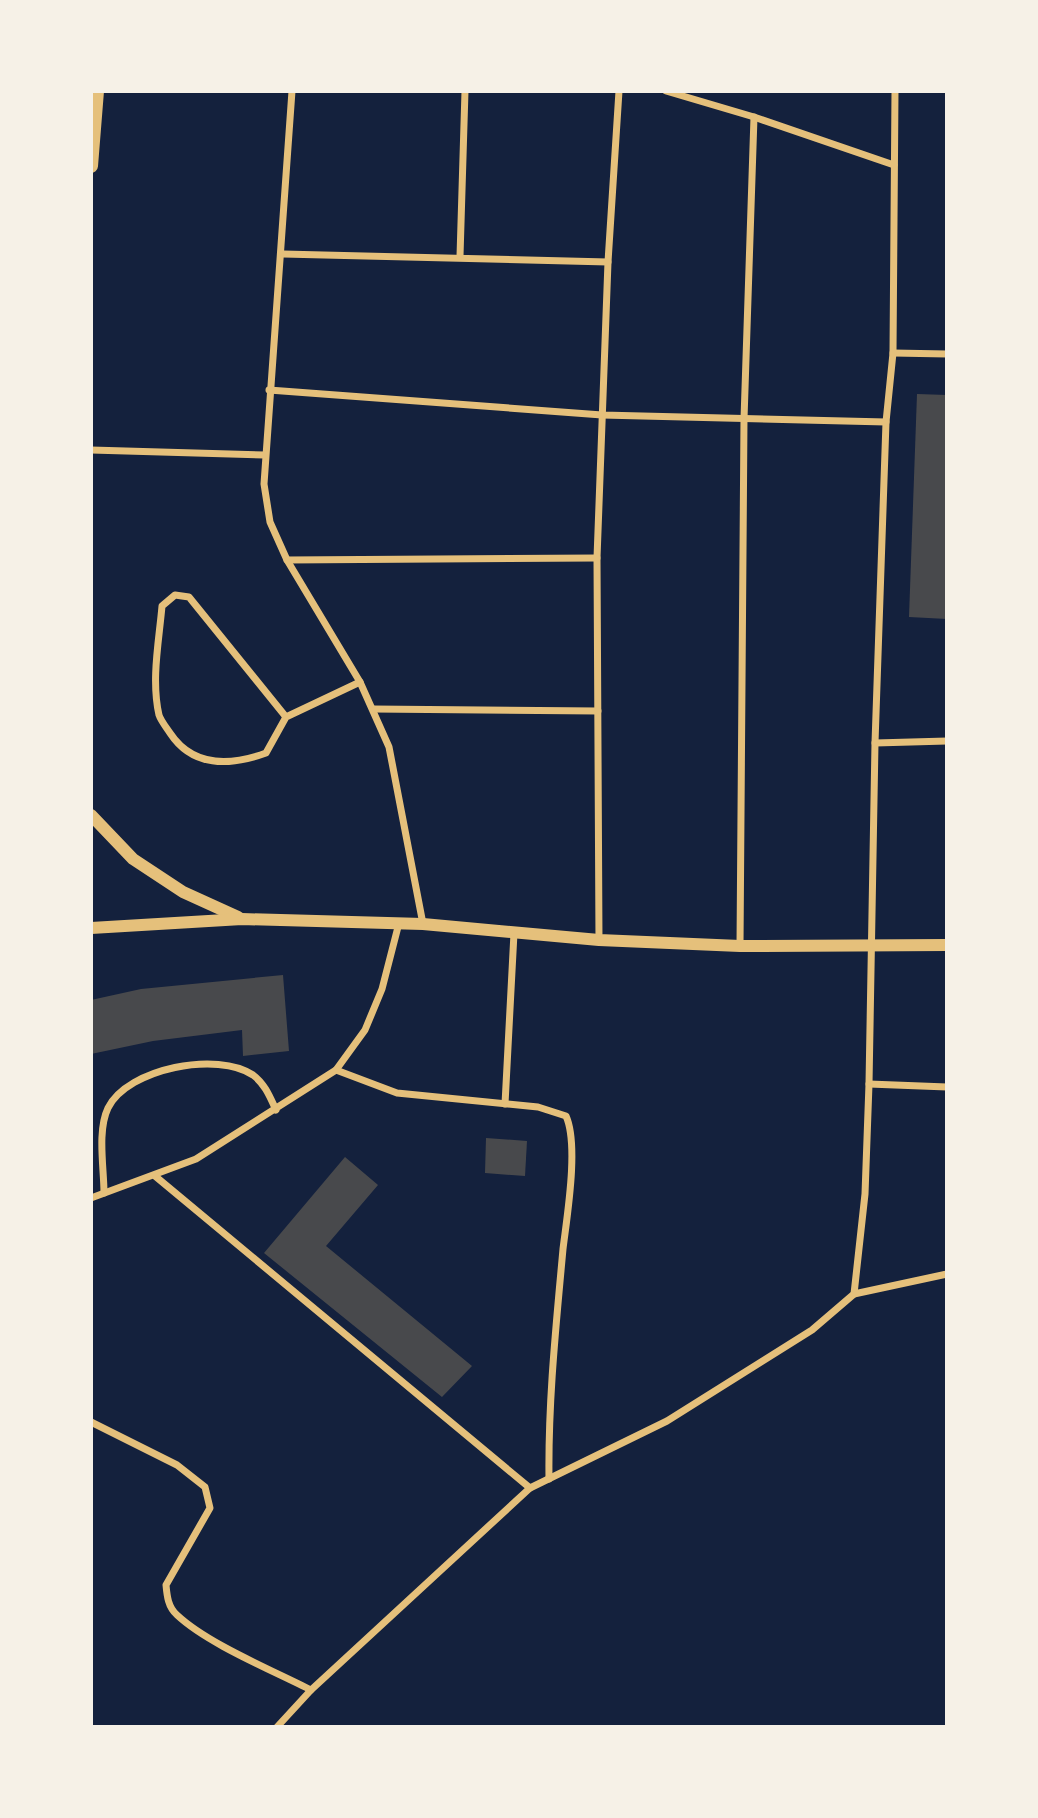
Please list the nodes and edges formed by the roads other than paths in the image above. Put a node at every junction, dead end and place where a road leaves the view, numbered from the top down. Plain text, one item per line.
1 (97, 91) edge
2 (292, 91) edge
3 (465, 91) edge
4 (619, 91) edge
5 (666, 91) edge
6 (895, 91) edge
7 (754, 117) junction
8 (894, 165) junction
9 (91, 166) edge
10 (283, 254) junction
11 (460, 256) junction
12 (608, 262) junction
13 (893, 353) junction
14 (947, 354) edge
15 (269, 390) junction
16 (602, 415) junction
17 (744, 419) junction
18 (886, 422) junction
19 (91, 450) edge
20 (265, 455) junction
21 (597, 558) junction
22 (287, 560) junction
23 (360, 682) junction
24 (373, 709) junction
25 (598, 711) junction
26 (286, 717) junction
27 (947, 741) edge
28 (875, 743) junction
29 (91, 815) edge
30 (242, 919) junction
31 (399, 923) junction
32 (423, 924) junction
33 (91, 928) edge
34 (514, 933) junction
35 (599, 940) junction
36 (869, 945) junction
37 (947, 945) edge
38 (740, 946) junction
39 (336, 1070) junction
40 (869, 1084) junction
41 (947, 1087) edge
42 (505, 1104) junction
43 (276, 1110) junction
44 (155, 1176) junction
45 (104, 1193) junction
46 (91, 1198) edge
47 (947, 1274) edge
48 (854, 1294) junction
49 (91, 1422) edge
50 (549, 1479) junction
51 (530, 1488) junction
52 (311, 1690) junction
53 (277, 1727) edge

1 - 9 main road
2 - 10 street
3 - 11 street
4 - 12 street
5 - 7 street
6 - 8 street
7 - 8 street
7 - 17 street
8 - 13 street
10 - 11 street
10 - 15 street
11 - 12 street
12 - 16 street
13 - 14 street
13 - 18 street
15 - 16 street
15 - 20 street
16 - 17 street
16 - 21 street
17 - 18 street
17 - 38 street
18 - 28 street
19 - 20 street
20 - 22 street
21 - 22 street
21 - 25 street
22 - 23 street
23 - 24 street
23 - 26 street
24 - 25 street
24 - 32 street
25 - 35 street
26 - 26 street
27 - 28 street
28 - 36 street
29 - 30 street
30 - 31 street
30 - 33 street
31 - 32 street
31 - 39 street
32 - 34 street
34 - 35 street
34 - 42 street
35 - 38 street
36 - 37 street
36 - 38 street
36 - 40 street
39 - 42 street
39 - 43 street
40 - 41 street
40 - 48 street
42 - 50 street
43 - 44 street
43 - 45 street
44 - 45 street
44 - 51 street
45 - 46 street
47 - 48 street
48 - 50 street
49 - 52 street
50 - 51 street
51 - 52 street
52 - 53 street

